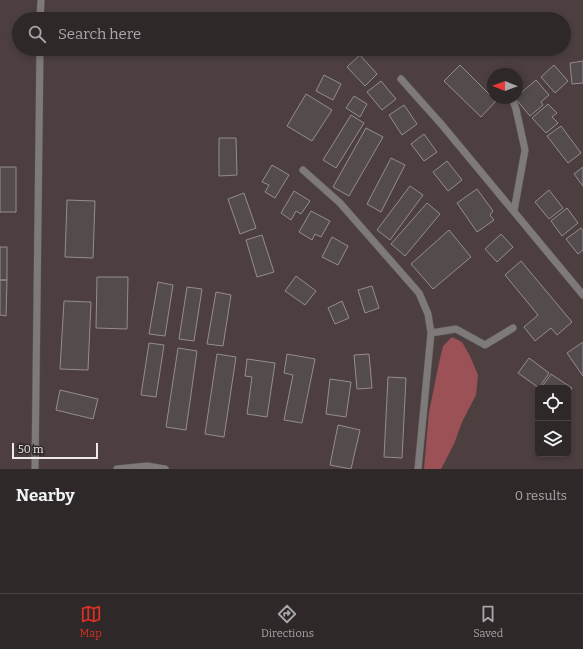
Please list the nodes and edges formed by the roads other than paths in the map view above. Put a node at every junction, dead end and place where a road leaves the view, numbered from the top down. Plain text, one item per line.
1 (41, 0) edge
2 (40, 12) edge
3 (40, 56) edge
4 (401, 79) dead end
5 (514, 104) edge
6 (303, 170) dead end
7 (514, 211) junction
8 (582, 291) edge
9 (513, 328) dead end
10 (431, 333) junction
11 (35, 469) edge
12 (117, 469) edge
13 (165, 469) edge
14 (418, 469) edge

1 - 2 lane
3 - 11 lane
4 - 7 lane
5 - 7 lane
6 - 10 lane
7 - 8 lane
9 - 10 lane
10 - 14 lane
12 - 13 lane

